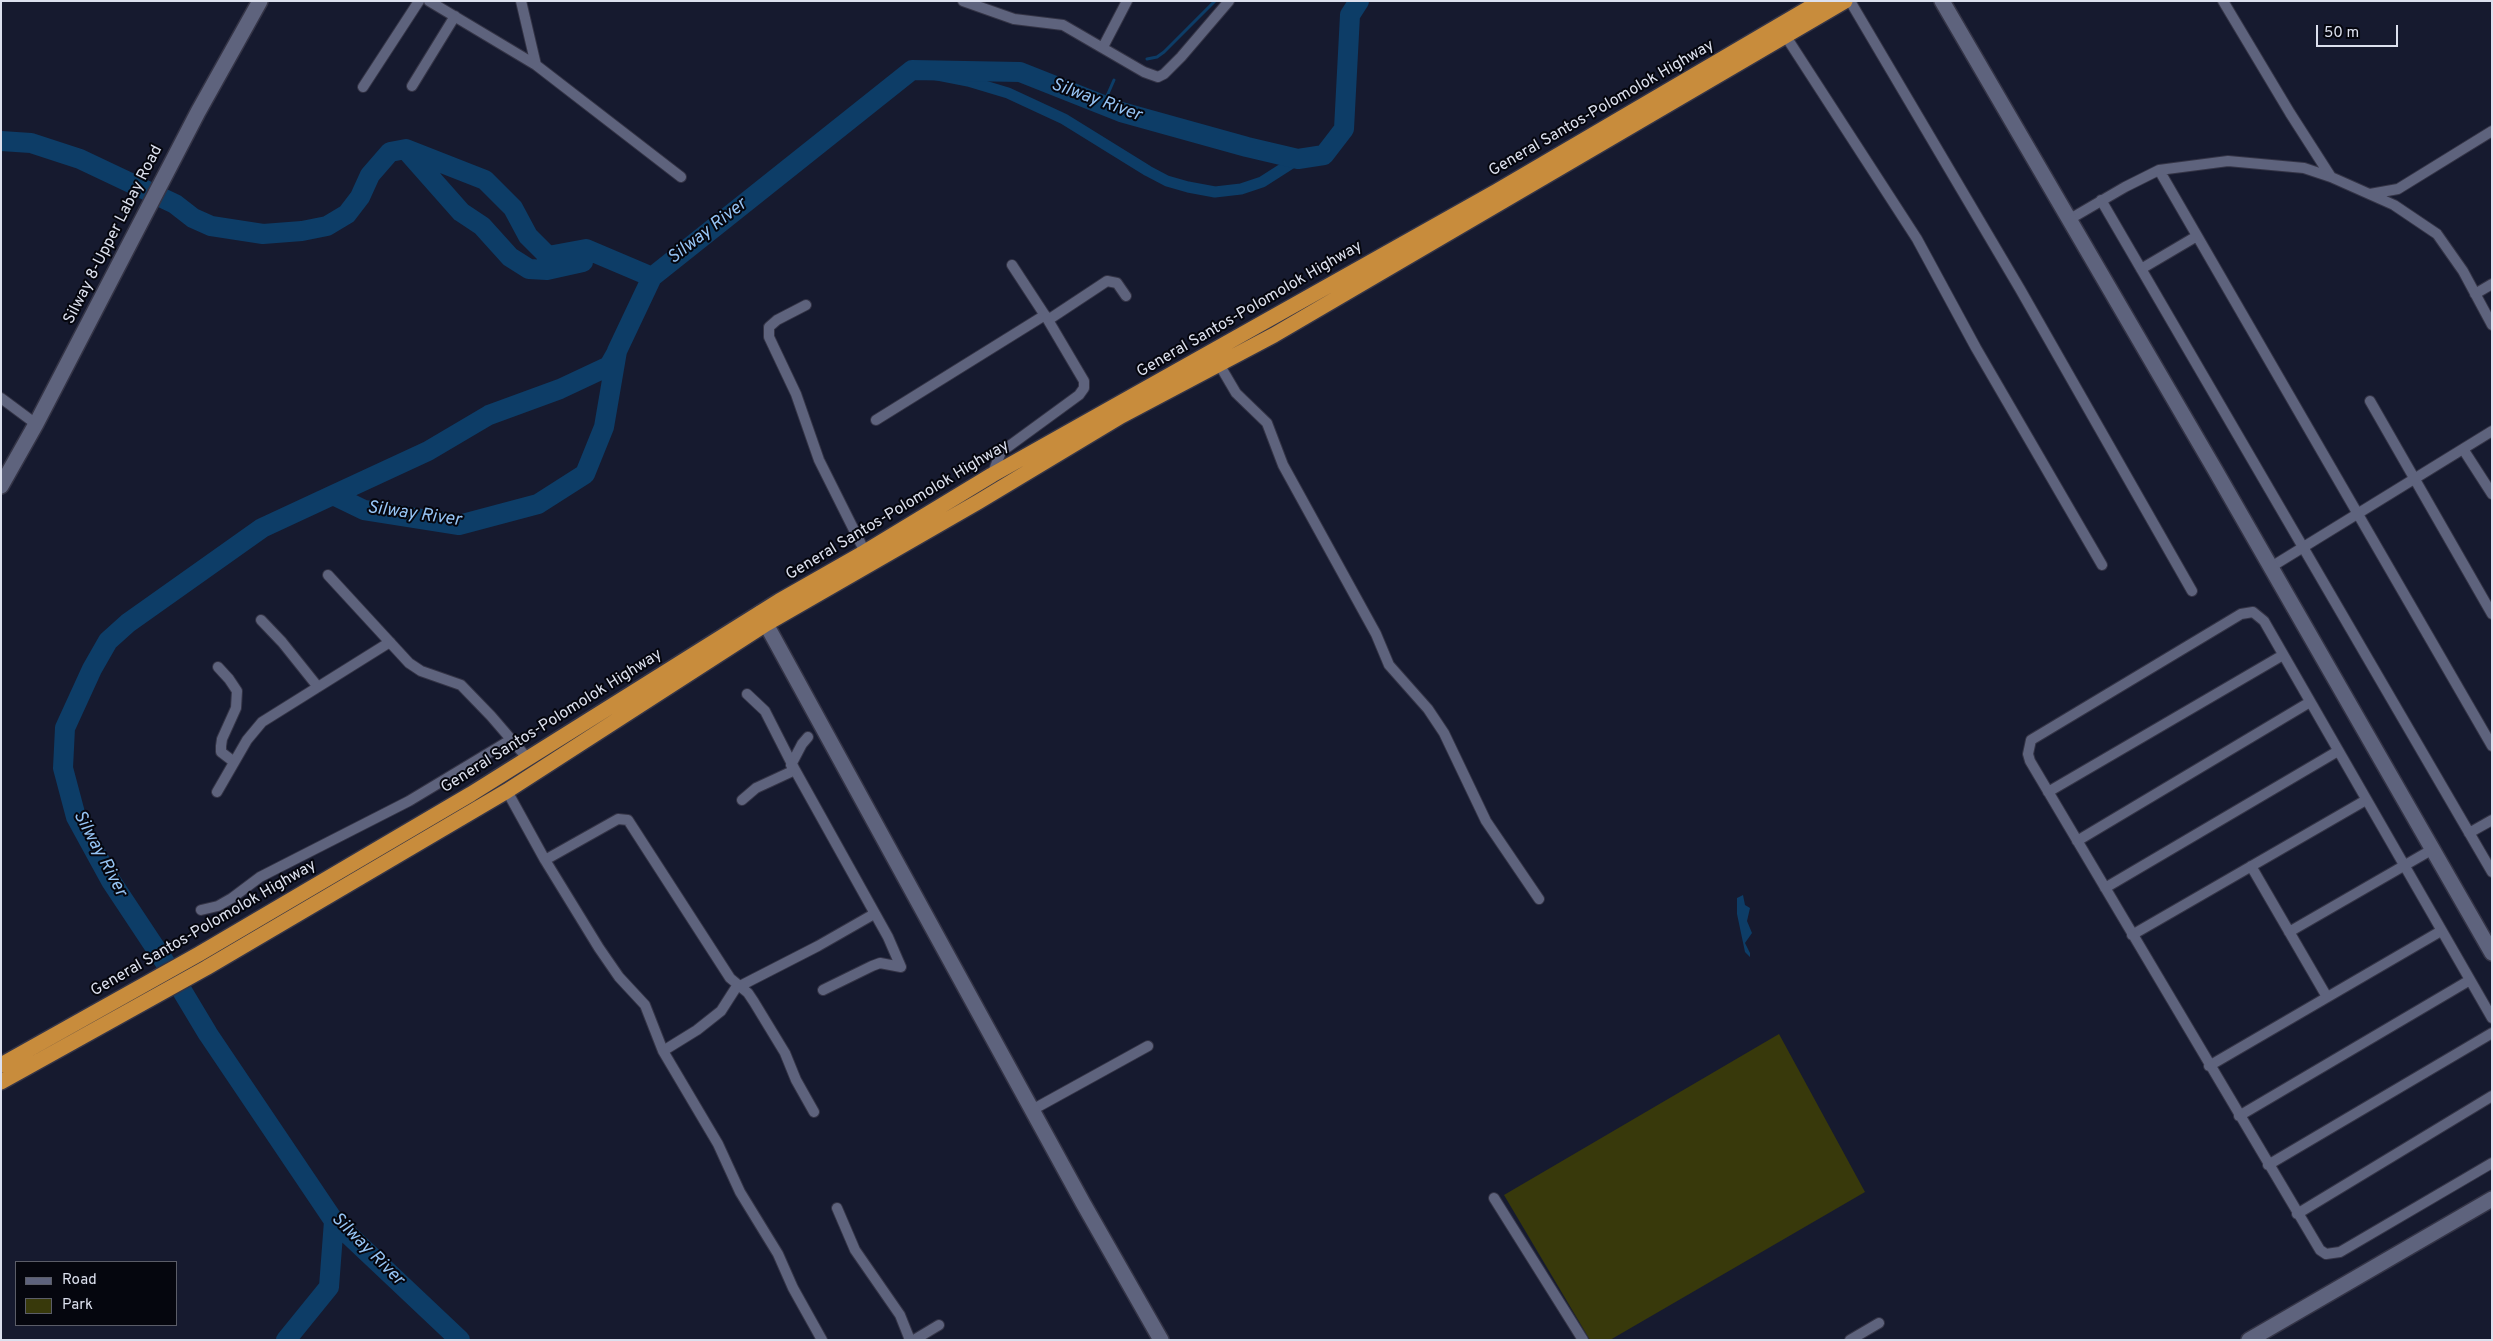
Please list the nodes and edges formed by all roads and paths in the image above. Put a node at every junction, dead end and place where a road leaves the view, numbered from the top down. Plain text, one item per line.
1 (260, 1) edge
2 (419, 1) edge
3 (429, 1) edge
4 (521, 1) edge
5 (963, 1) edge
6 (1127, 1) edge
7 (1228, 1) edge
8 (1822, 1) edge
9 (1845, 1) edge
10 (1850, 1) edge
11 (1942, 1) edge
12 (2224, 1) edge
13 (455, 16) junction
14 (1782, 31) junction
15 (1103, 47) junction
16 (536, 65) junction
17 (412, 86) dead end
18 (364, 87) dead end
19 (2492, 131) edge
20 (2159, 170) junction
21 (2331, 176) junction
22 (681, 177) dead end
23 (2370, 194) junction
24 (2101, 200) junction
25 (2070, 219) junction
26 (2197, 236) junction
27 (1012, 265) dead end
28 (2141, 270) junction
29 (2492, 284) edge
30 (2475, 294) junction
31 (1126, 296) dead end
32 (806, 305) dead end
33 (1047, 317) junction
34 (2492, 325) edge
35 (1219, 364) junction
36 (1, 398) edge
37 (2370, 401) dead end
38 (876, 420) dead end
39 (36, 424) junction
40 (2492, 431) edge
41 (2463, 449) junction
42 (992, 475) junction
43 (2415, 479) junction
44 (1, 486) edge
45 (2492, 494) edge
46 (2358, 514) junction
47 (2303, 548) junction
48 (865, 552) junction
49 (2102, 565) dead end
50 (2271, 567) junction
51 (328, 575) dead end
52 (2192, 591) dead end
53 (2492, 614) edge
54 (763, 619) junction
55 (261, 620) dead end
56 (390, 642) junction
57 (2283, 655) junction
58 (218, 667) dead end
59 (318, 687) junction
60 (747, 694) dead end
61 (2310, 702) junction
62 (808, 737) dead end
63 (512, 740) junction
64 (2492, 746) edge
65 (2338, 751) junction
66 (528, 759) junction
67 (234, 762) junction
68 (793, 767) junction
69 (507, 791) junction
70 (217, 792) dead end
71 (2048, 792) junction
72 (742, 800) dead end
73 (2366, 800) junction
74 (2492, 820) edge
75 (2469, 833) junction
76 (2077, 841) junction
77 (2433, 849) junction
78 (546, 860) junction
79 (2251, 866) junction
80 (2404, 866) junction
81 (2492, 872) edge
82 (2104, 888) junction
83 (1539, 899) dead end
84 (201, 910) dead end
85 (874, 914) junction
86 (2442, 931) junction
87 (2289, 932) junction
88 (2132, 935) junction
89 (2492, 953) edge
90 (2470, 980) junction
91 (738, 986) junction
92 (823, 990) dead end
93 (2327, 997) junction
94 (136, 998) junction
95 (2492, 1018) edge
96 (2492, 1033) edge
97 (1148, 1046) dead end
98 (662, 1051) junction
99 (1, 1065) edge
100 (2209, 1066) junction
101 (1, 1082) edge
102 (2492, 1096) edge
103 (1032, 1110) junction
104 (814, 1112) dead end
105 (2239, 1116) junction
106 (2492, 1163) edge
107 (2268, 1165) junction
108 (1494, 1198) dead end
109 (2492, 1199) edge
110 (837, 1208) dead end
111 (2297, 1214) junction
112 (1879, 1323) dead end
113 (939, 1325) dead end
114 (822, 1340) edge
115 (910, 1340) edge
116 (914, 1340) edge
117 (1161, 1340) edge
118 (1583, 1340) edge
119 (1850, 1340) edge
120 (2249, 1340) edge

1 - 39 street, Silway 8-Upper Labay Road
2 - 18 street
3 - 13 street
4 - 16 street
5 - 15 street
6 - 15 street
7 - 15 street
8 - 14 highway, General Santos-Polomolok Highway
9 - 14 highway
10 - 52 street
11 - 25 street
12 - 21 street
13 - 16 street
13 - 17 street
14 - 35 highway
14 - 42 highway, General Santos-Polomolok Highway
14 - 49 street
16 - 22 street
19 - 23 street
20 - 21 street
20 - 24 street
20 - 26 street
21 - 23 street
23 - 30 street
24 - 25 street
24 - 28 street
25 - 50 street
26 - 28 street
26 - 46 street
27 - 33 street
28 - 47 street
29 - 30 street
30 - 34 street
31 - 33 street
32 - 48 street
33 - 38 street
33 - 42 street
35 - 54 highway
35 - 83 street
36 - 39 street
37 - 43 street
39 - 44 street, Silway 8-Upper Labay Road
40 - 41 street
41 - 43 street
41 - 45 street
42 - 48 highway, General Santos-Polomolok Highway
43 - 46 street
43 - 53 street
46 - 47 street
46 - 64 street
47 - 50 street
47 - 75 street
48 - 54 highway, General Santos-Polomolok Highway
50 - 77 street
51 - 56 street
54 - 66 highway, General Santos-Polomolok Highway
54 - 69 highway
54 - 103 street
55 - 59 street
56 - 59 street
56 - 63 street
57 - 61 street
57 - 71 street
57 - 71 street
58 - 67 street
59 - 67 street
60 - 68 street
61 - 65 street
61 - 76 street
62 - 68 street
63 - 66 street
63 - 84 street
65 - 73 street
65 - 82 street
66 - 94 highway, General Santos-Polomolok Highway
67 - 70 street
68 - 72 street
68 - 85 street
69 - 78 street
69 - 94 highway
71 - 76 street
73 - 79 street
73 - 80 street
74 - 75 street
75 - 81 street
76 - 82 street
77 - 80 street
77 - 89 street
78 - 91 street
78 - 98 street
79 - 87 street
79 - 88 street
80 - 86 street
80 - 87 street
82 - 88 street
85 - 91 street
85 - 92 street
86 - 90 street
86 - 93 street
87 - 93 street
88 - 100 street
90 - 95 street
90 - 105 street
91 - 98 street
91 - 104 street
93 - 100 street
94 - 99 highway, General Santos-Polomolok Highway
94 - 101 highway
96 - 107 street
97 - 103 street
98 - 114 street
100 - 105 street
102 - 111 street
103 - 117 street
105 - 107 street
106 - 111 street
107 - 111 street
108 - 118 street
109 - 120 street
110 - 115 street
112 - 119 street
113 - 116 street

